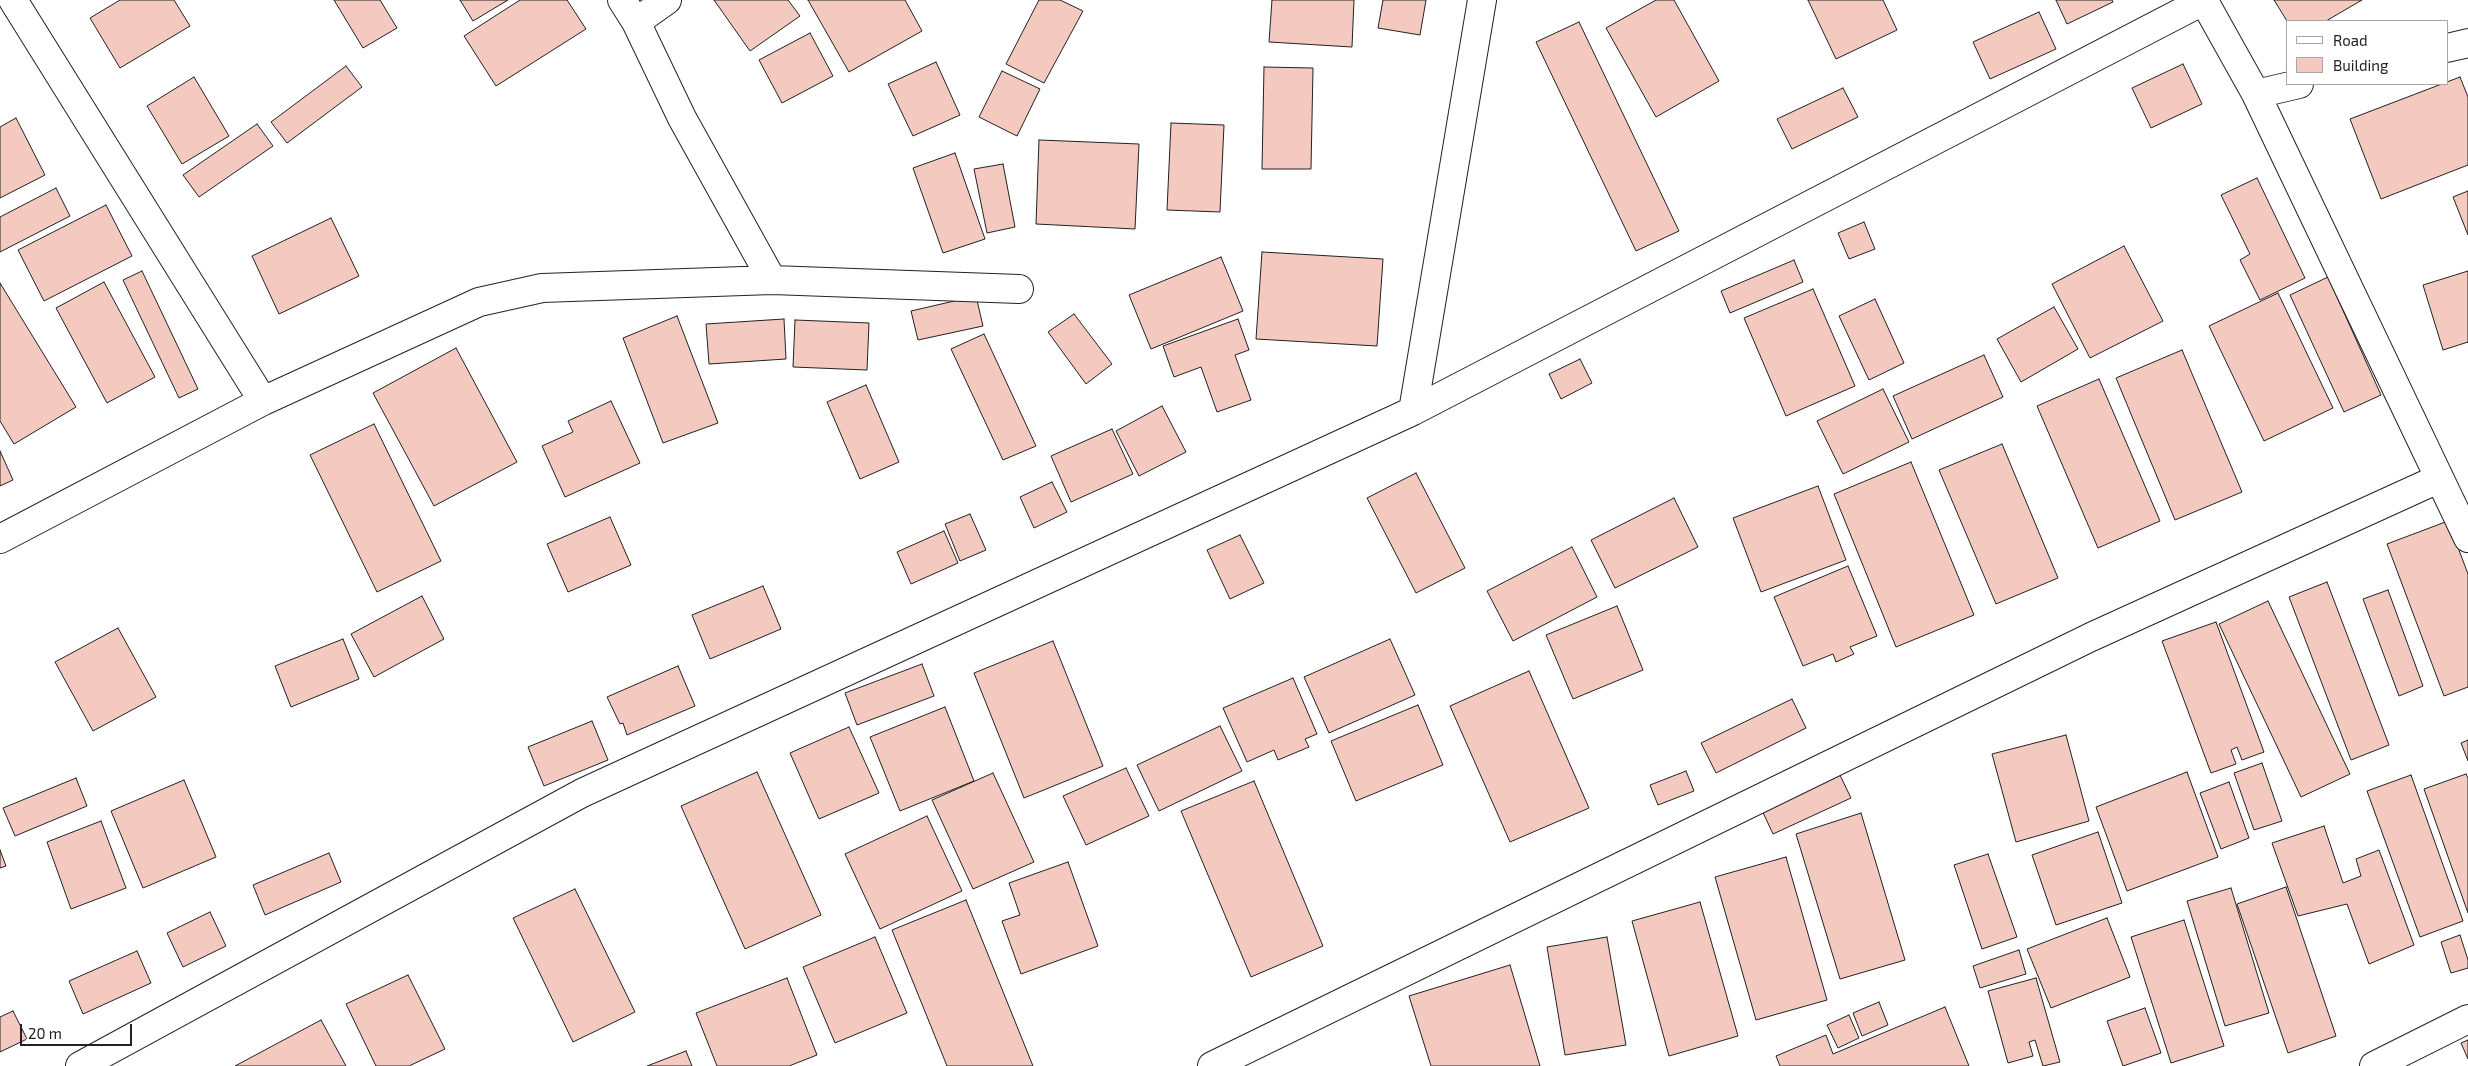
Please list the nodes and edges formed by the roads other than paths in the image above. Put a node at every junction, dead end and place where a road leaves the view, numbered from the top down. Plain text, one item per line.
1 (13, 0) edge
2 (667, 0) edge
3 (1482, 0) edge
4 (2204, 0) edge
5 (629, 11) edge
6 (2468, 43) edge
7 (2448, 48) edge
8 (2295, 85) edge
9 (2256, 94) junction
10 (772, 280) junction
11 (1018, 288) dead end
12 (263, 401) junction
13 (1413, 411) junction
14 (2438, 479) junction
15 (2462, 511) edge
16 (2468, 538) edge
17 (0, 539) edge
18 (2468, 1019) edge
19 (80, 1066) edge
20 (1212, 1066) edge
21 (2374, 1066) edge

1 - 12 street
2 - 5 street
3 - 13 street
4 - 9 street
4 - 13 street
5 - 10 street
6 - 7 street
8 - 9 street
9 - 14 street
10 - 11 street
10 - 12 street
12 - 17 street
13 - 19 street
14 - 15 street
14 - 20 street
15 - 16 street
18 - 21 street

